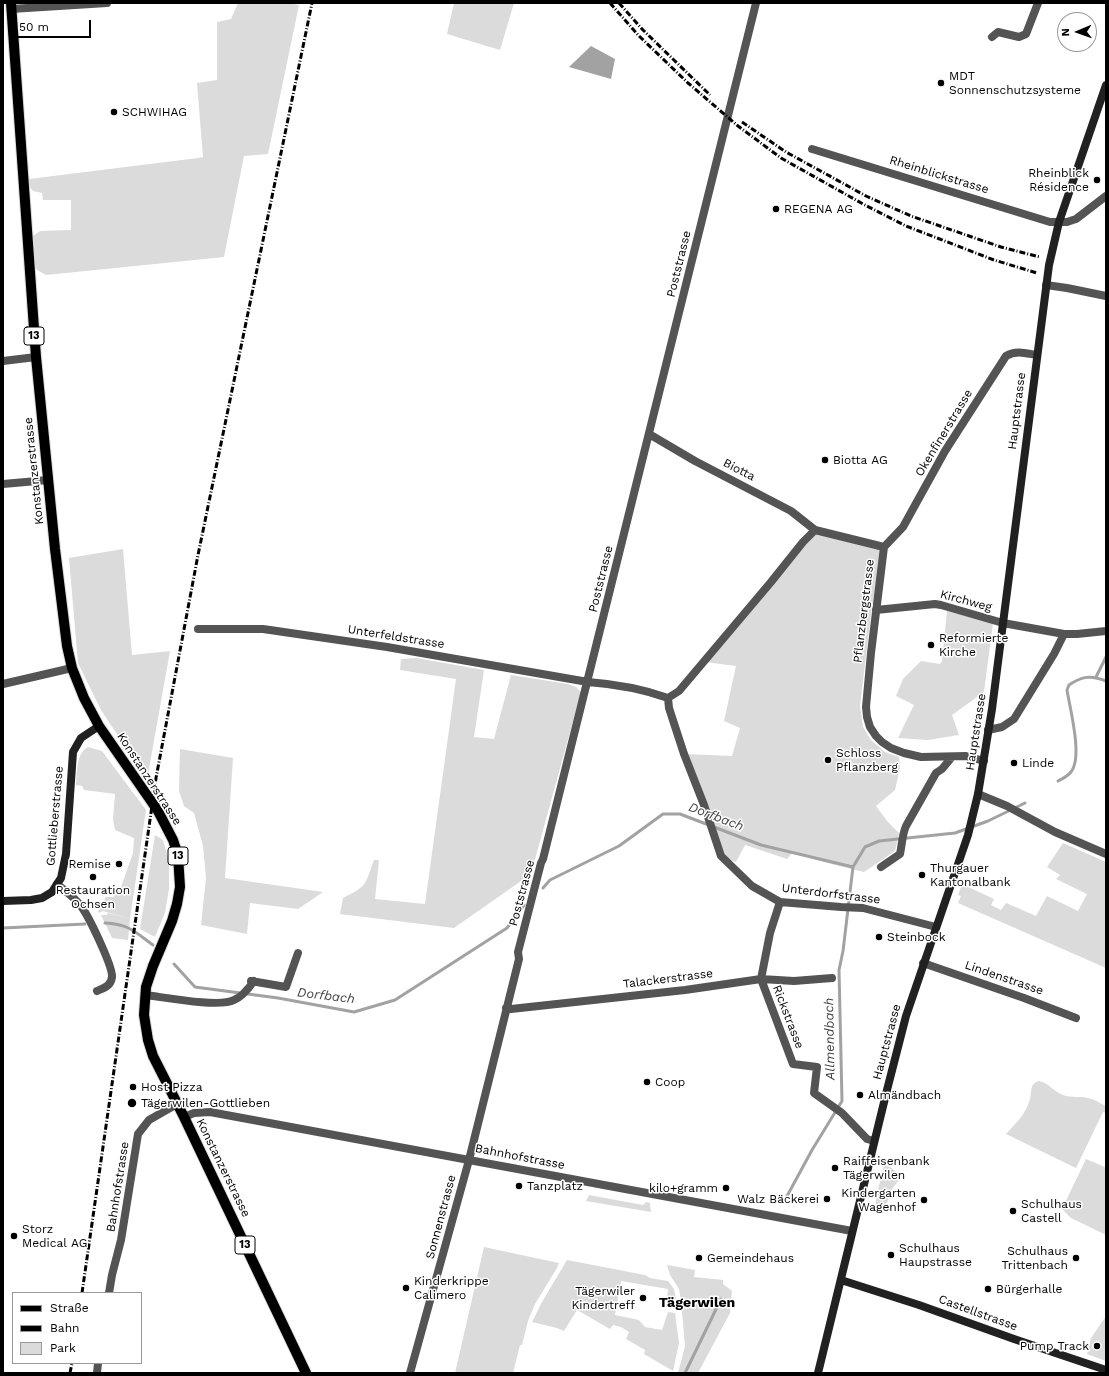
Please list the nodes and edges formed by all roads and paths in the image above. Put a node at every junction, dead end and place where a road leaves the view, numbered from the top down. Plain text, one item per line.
1 (107, 3) edge
2 (756, 3) edge
3 (1038, 3) edge
4 (11, 6) edge
5 (992, 37) dead end
6 (1106, 85) edge
7 (812, 149) dead end
8 (1106, 196) edge
9 (1059, 222) junction
10 (1046, 285) junction
11 (1106, 296) edge
12 (1036, 354) junction
13 (36, 358) junction
14 (3, 361) edge
15 (649, 434) junction
16 (48, 480) junction
17 (3, 484) edge
18 (815, 530) junction
19 (884, 547) junction
20 (876, 610) junction
21 (1003, 623) junction
22 (198, 629) dead end
23 (1106, 631) edge
24 (1064, 634) junction
25 (72, 668) junction
26 (588, 682) junction
27 (3, 684) edge
28 (668, 698) junction
29 (99, 726) junction
30 (988, 730) junction
31 (952, 757) junction
32 (984, 761) junction
33 (978, 794) junction
34 (1106, 854) edge
35 (881, 867) dead end
36 (57, 884) junction
37 (3, 902) edge
38 (780, 902) junction
39 (936, 927) junction
40 (298, 953) dead end
41 (923, 963) junction
42 (832, 978) dead end
43 (761, 979) junction
44 (97, 991) dead end
45 (145, 995) junction
46 (506, 1008) junction
47 (1076, 1018) dead end
48 (177, 1104) junction
49 (184, 1117) junction
50 (874, 1141) junction
51 (469, 1160) junction
52 (852, 1231) junction
53 (841, 1280) junction
54 (109, 1292) edge
55 (1106, 1370) edge
56 (306, 1373) edge
57 (410, 1373) edge
58 (818, 1373) edge

1 - 4 street
2 - 15 street, Poststrasse
3 - 5 street
4 - 13 main road, Konstanzerstrasse / 13
6 - 9 street, Hauptstrasse
7 - 9 street, Rheinblickstrasse
8 - 9 street
9 - 10 street, Hauptstrasse
10 - 11 street
10 - 12 street, Hauptstrasse
12 - 19 street, Okenfinerstrasse
12 - 21 street, Hauptstrasse
13 - 14 street
13 - 16 main road, Konstanzerstrasse / 13
15 - 18 street, Biotta
15 - 26 street, Poststrasse
16 - 17 street
16 - 25 main road, Konstanzerstrasse / 13
18 - 19 street, Pflanzbergstrasse
18 - 28 street
19 - 20 street, Pflanzbergstrasse
20 - 21 street, Kirchweg
20 - 31 street, Pflanzbergstrasse
21 - 24 street, Kirchweg
21 - 30 street, Hauptstrasse
22 - 26 street, Unterfeldstrasse
23 - 24 street, Kirchweg
24 - 30 street
25 - 27 street
25 - 29 main road, Konstanzerstrasse / 13
26 - 28 street
26 - 46 street, Poststrasse
28 - 38 street, Unterdorfstrasse
29 - 36 street, Gottlieberstrasse
29 - 45 main road, Konstanzerstrasse / 13
30 - 32 street, Hauptstrasse
31 - 32 street, Pflanzbergstrasse
31 - 35 street
32 - 33 street, Hauptstrasse
33 - 34 street
33 - 39 street, Hauptstrasse
36 - 37 street, Gottlieberstrasse
36 - 44 street
38 - 39 street, Unterdorfstrasse
38 - 43 street, Rickstrasse
39 - 41 street, Hauptstrasse
40 - 45 street
41 - 47 street, Lindenstrasse
41 - 50 street, Hauptstrasse
42 - 43 street, Talackerstrasse
43 - 46 street, Talackerstrasse
43 - 50 street, Rickstrasse
45 - 48 main road, Konstanzerstrasse / 13
46 - 51 street, Poststrasse
48 - 49 main road, Konstanzerstrasse / 13
48 - 54 street, Bahnhofstrasse
49 - 51 street, Bahnhofstrasse
49 - 56 main road, Konstanzerstrasse / 13
50 - 52 street, Hauptstrasse
51 - 52 street, Bahnhofstrasse
51 - 57 street, Sonnenstrasse
52 - 53 street, Hauptstrasse
53 - 55 street, Castellstrasse
53 - 58 street, Hauptstrasse

